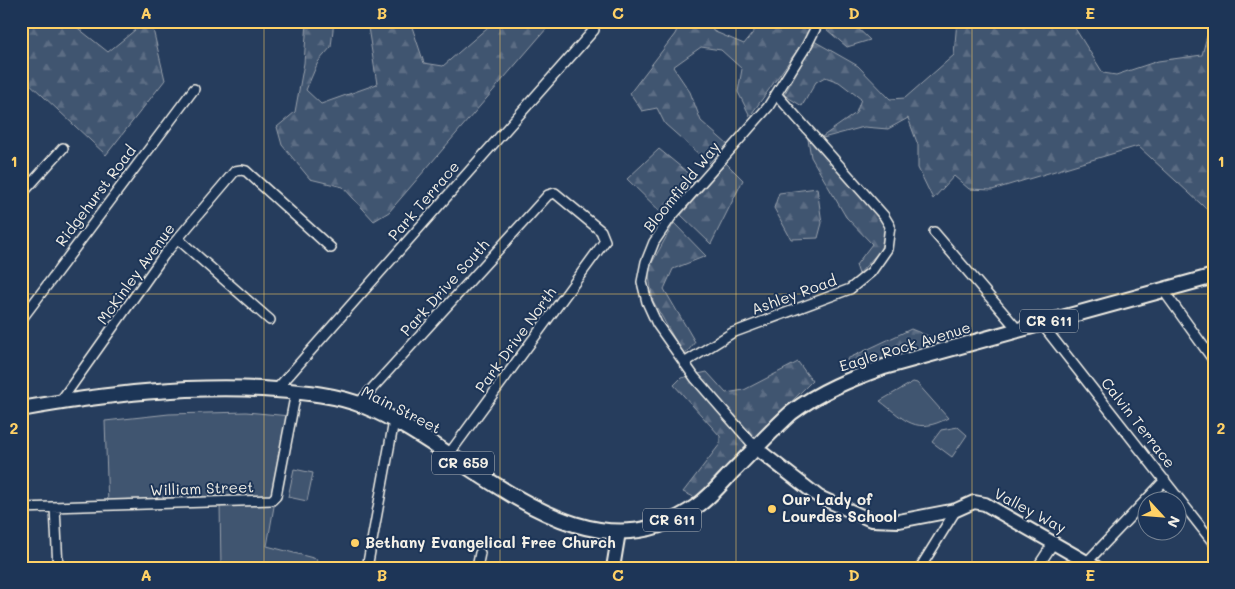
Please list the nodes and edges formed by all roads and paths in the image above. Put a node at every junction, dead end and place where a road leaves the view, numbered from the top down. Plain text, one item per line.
1 (819, 21) edge
2 (594, 30) dead end
3 (194, 89) dead end
4 (776, 94) junction
5 (63, 148) dead end
6 (555, 193) joint
7 (21, 195) edge
8 (934, 232) dead end
9 (178, 239) junction
10 (331, 248) dead end
11 (1214, 276) edge
12 (1163, 290) junction
13 (21, 320) edge
14 (270, 320) dead end
15 (1041, 324) junction
16 (1018, 330) junction
17 (1214, 361) edge
18 (684, 363) junction
19 (276, 390) junction
20 (296, 392) junction
21 (60, 402) junction
22 (358, 404) junction
23 (21, 409) edge
24 (394, 422) junction
25 (756, 448) junction
26 (449, 454) junction
27 (1165, 480) junction
28 (55, 507) junction
29 (21, 508) edge
30 (956, 510) junction
31 (619, 532) junction
32 (1212, 541) dead end
33 (1054, 542) junction
34 (480, 553) dead end
35 (1092, 565) edge
36 (58, 568) edge
37 (367, 568) edge
38 (477, 568) edge
39 (613, 568) edge
40 (920, 568) edge
41 (1037, 568) edge

1 - 4 street, Bloomfield Way
2 - 19 street, Park Terrace
3 - 13 street, Ridgehurst Road
4 - 18 street, Bloomfield Way
4 - 18 street, Ashley Road
5 - 7 street
6 - 22 street, Park Drive South
6 - 26 street, Park Drive North
8 - 16 street
9 - 10 street, McKinley Avenue
9 - 14 street
9 - 21 street, McKinley Avenue
11 - 12 main road, Eagle Rock Avenue / CR 611
12 - 15 main road, Eagle Rock Avenue / CR 611
12 - 17 street
15 - 16 main road, Eagle Rock Avenue / CR 611
15 - 27 street, Calvin Terrace
16 - 25 main road, Eagle Rock Avenue / CR 611
18 - 25 street, Bloomfield Way
19 - 20 main road, Main Street / CR 659
19 - 21 main road, Main Street / CR 659
20 - 22 main road, Main Street / CR 659
20 - 28 street, William Street
21 - 23 main road, Main Street / CR 659
22 - 24 main road, Main Street / CR 659
24 - 26 main road, Main Street / CR 659
24 - 37 street
25 - 30 street, Valley Way
25 - 31 main road, Eagle Rock Avenue / CR 611
26 - 31 main road, Main Street / CR 659
27 - 32 street, Calvin Terrace
27 - 35 street
28 - 29 street, William Street
28 - 36 street
30 - 33 street, Valley Way
30 - 40 street
31 - 39 street
33 - 35 street, Valley Way
33 - 41 street
34 - 38 street

